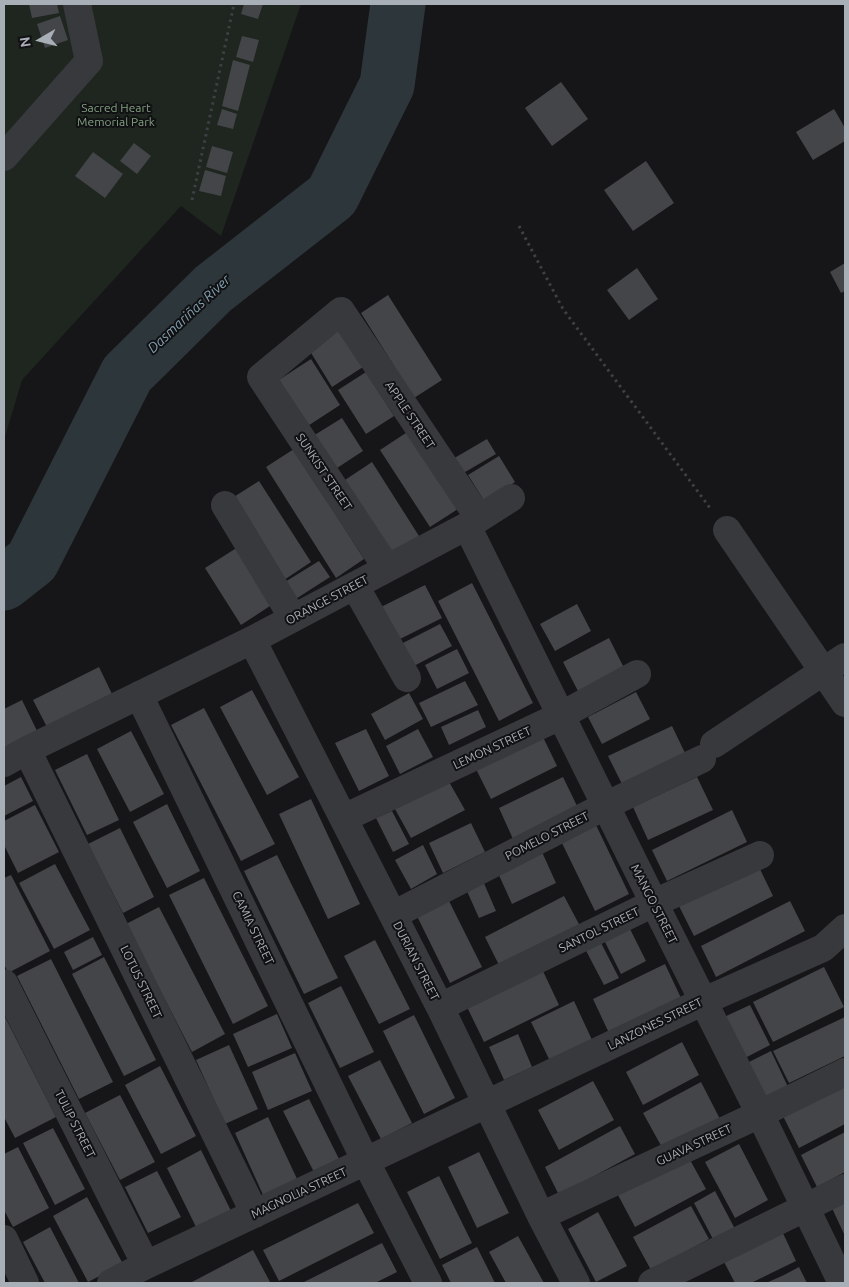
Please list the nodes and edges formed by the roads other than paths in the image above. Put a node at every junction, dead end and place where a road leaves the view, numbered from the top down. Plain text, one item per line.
1 (78, 4) edge
2 (4, 157) edge
3 (341, 311) joint
4 (511, 498) dead end
5 (225, 505) dead end
6 (473, 522) junction
7 (727, 530) road end
8 (387, 568) junction
9 (355, 586) junction
10 (293, 618) junction
11 (252, 640) junction
12 (834, 664) edge
13 (637, 674) dead end
14 (407, 678) dead end
15 (139, 695) junction
16 (845, 704) edge
17 (560, 716) junction
18 (15, 756) edge
19 (605, 806) junction
20 (344, 818) junction
21 (760, 855) dead end
22 (654, 903) junction
23 (393, 916) junction
24 (845, 928) edge
25 (4, 983) edge
26 (704, 1001) junction
27 (440, 1007) junction
28 (845, 1072) edge
29 (488, 1104) junction
30 (760, 1114) junction
31 (366, 1162) junction
32 (845, 1188) edge
33 (806, 1209) junction
34 (255, 1214) junction
35 (541, 1216) junction
36 (4, 1239) edge
37 (146, 1265) junction
38 (423, 1282) edge
39 (25, 1283) edge
40 (111, 1283) edge
41 (576, 1283) edge
42 (652, 1283) edge
43 (842, 1283) edge

1 - 2 street
3 - 6 street, APPLE STREET
3 - 8 street, SUNKIST STREET
4 - 6 street, ORANGE STREET
5 - 10 street
6 - 8 street, ORANGE STREET
6 - 17 street, MANGO STREET
7 - 12 street
8 - 9 street, ORANGE STREET
9 - 10 street, ORANGE STREET
9 - 14 street
10 - 11 street, ORANGE STREET
11 - 15 street, ORANGE STREET
11 - 20 street, DURIAN STREET
12 - 16 street
12 - 19 street, POMELO STREET
13 - 17 street, LEMON STREET
15 - 18 street, ORANGE STREET
15 - 31 street, CAMIA STREET
17 - 19 street, MANGO STREET
17 - 20 street, LEMON STREET
18 - 34 street, LOTUS STREET
19 - 22 street, MANGO STREET
19 - 23 street, POMELO STREET
20 - 23 street, DURIAN STREET
21 - 22 street, SANTOL STREET
22 - 26 street, MANGO STREET
22 - 27 street, SANTOL STREET
23 - 27 street, DURIAN STREET
24 - 26 street, LANZONES STREET
25 - 37 street, TULIP STREET
26 - 29 street, LANZONES STREET
26 - 30 street, MANGO STREET
27 - 29 street, DURIAN STREET
28 - 30 street, GUAVA STREET
29 - 31 street, MAGNOLIA STREET
29 - 35 street, DURIAN STREET
30 - 33 street, MANGO STREET
30 - 35 street, GUAVA STREET
31 - 34 street, MAGNOLIA STREET
31 - 38 street, CAMIA STREET
32 - 33 street
33 - 42 street
33 - 43 street, MANGO STREET
34 - 37 street, MAGNOLIA STREET
35 - 41 street, DURIAN STREET
36 - 39 street
37 - 40 street, MAGNOLIA STREET

